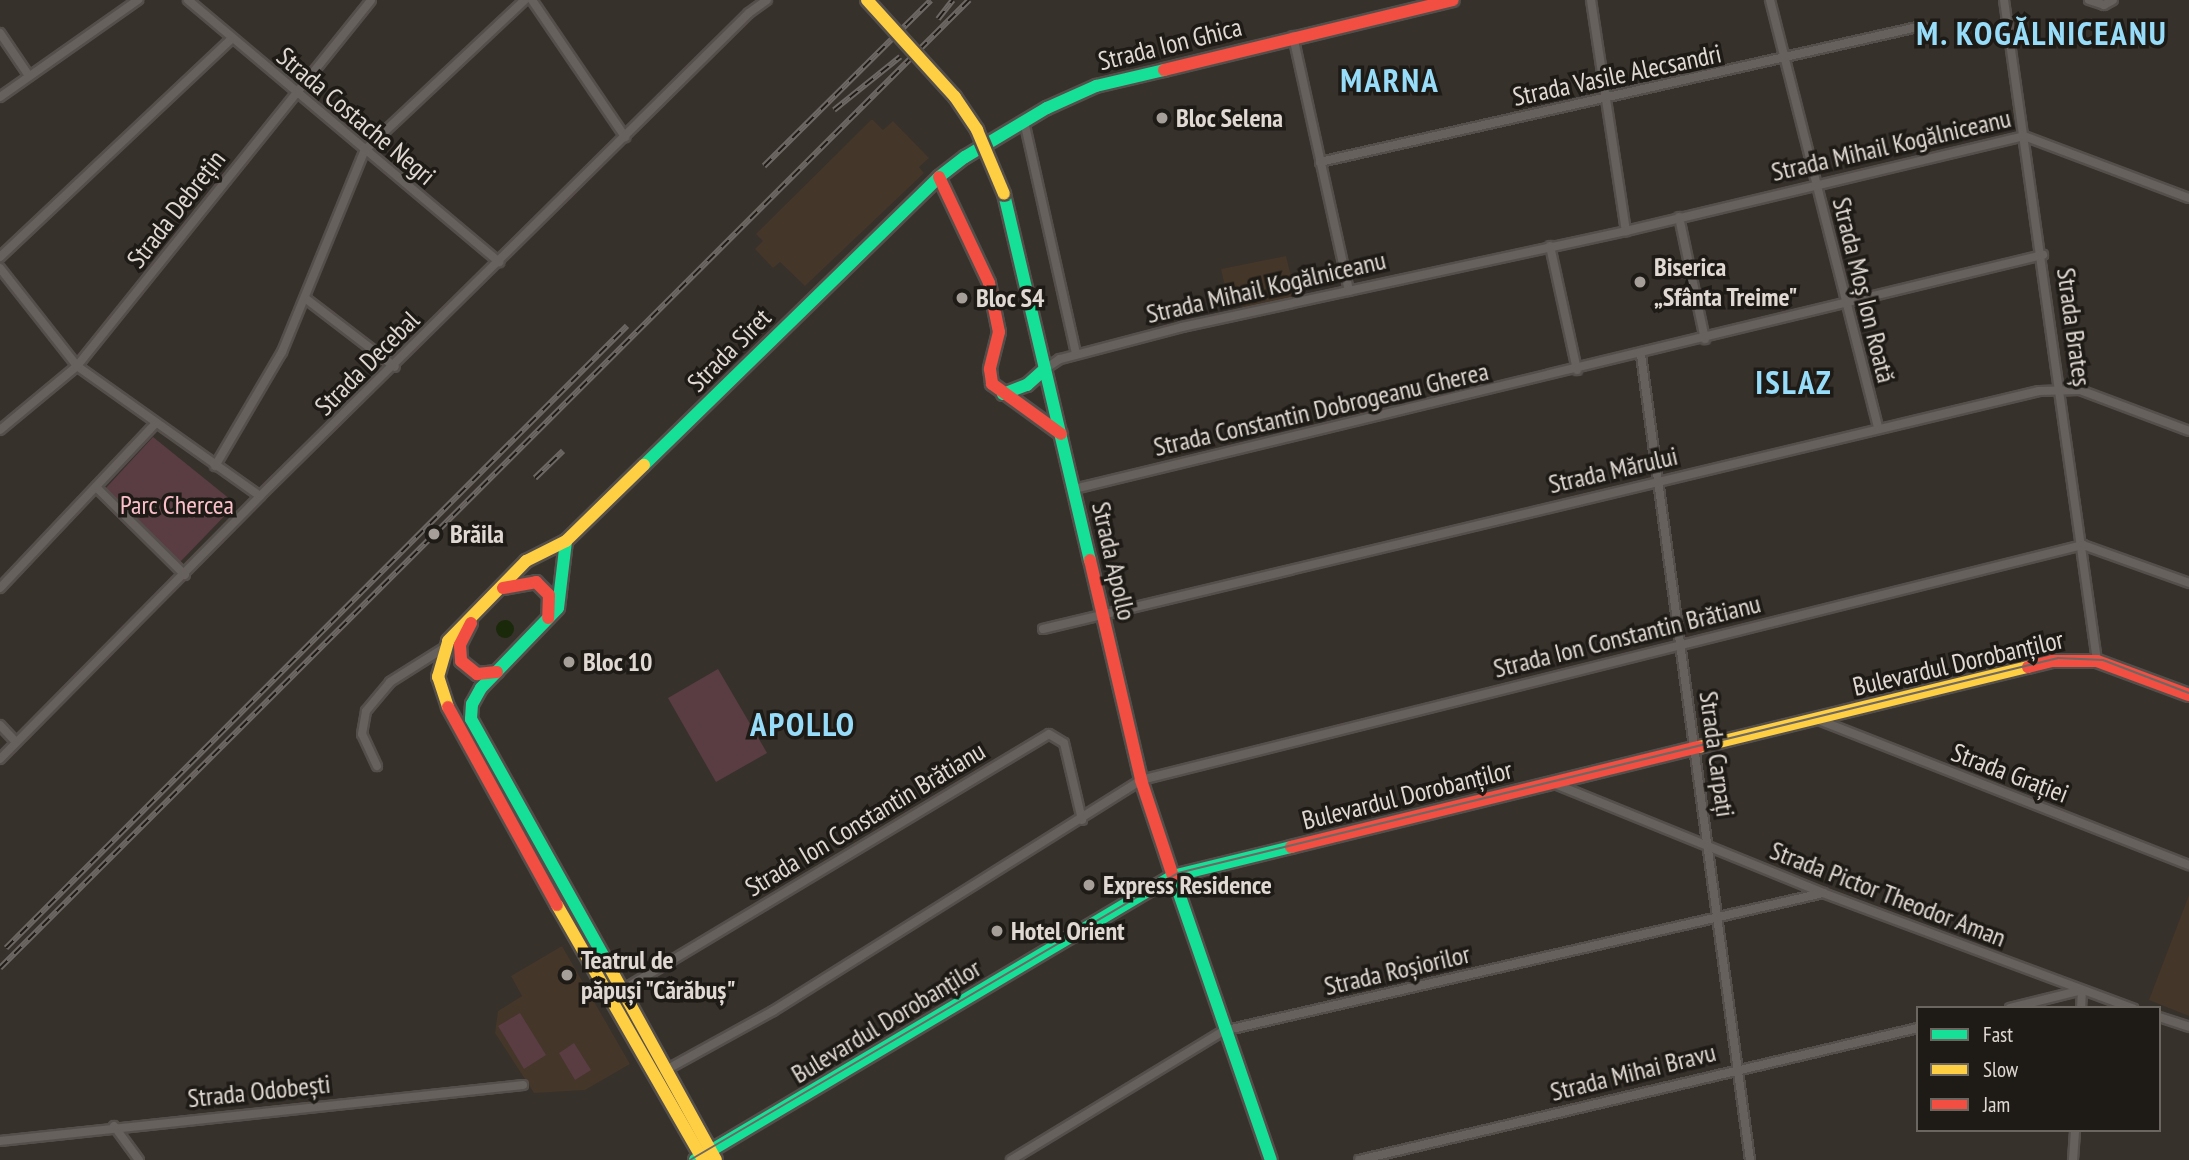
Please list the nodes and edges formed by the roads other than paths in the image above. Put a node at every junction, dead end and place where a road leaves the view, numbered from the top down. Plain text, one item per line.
1 (138, 0) edge
2 (188, 0) edge
3 (371, 0) edge
4 (525, 0) edge
5 (532, 0) edge
6 (746, 0) edge
7 (767, 0) edge
8 (867, 0) edge
9 (1453, 0) edge
10 (1591, 0) edge
11 (1770, 0) edge
12 (2004, 0) edge
13 (2090, 0) edge
14 (2113, 0) edge
15 (749, 13) junction
16 (1922, 26) dead end
17 (0, 33) edge
18 (1293, 36) junction
19 (230, 40) junction
20 (1787, 59) junction
21 (29, 76) junction
22 (295, 91) junction
23 (0, 97) edge
24 (1608, 99) junction
25 (1024, 121) junction
26 (2024, 136) junction
27 (625, 138) junction
28 (990, 141) joint
29 (366, 150) junction
30 (1321, 162) junction
31 (939, 177) junction
32 (1816, 185) junction
33 (2189, 198) edge
34 (1679, 217) junction
35 (1626, 231) junction
36 (1550, 246) junction
37 (2043, 255) junction
38 (0, 257) edge
39 (499, 262) junction
40 (0, 268) edge
41 (1349, 291) junction
42 (305, 298) junction
43 (1845, 303) junction
44 (1705, 339) junction
45 (1076, 354) junction
46 (1641, 355) junction
47 (77, 366) junction
48 (394, 367) junction
49 (1045, 369) junction
50 (1577, 370) junction
51 (2060, 388) junction
52 (1003, 394) junction
53 (156, 423) junction
54 (1878, 427) junction
55 (0, 430) edge
56 (2189, 431) edge
57 (1060, 433) junction
58 (215, 466) junction
59 (1660, 482) junction
60 (96, 487) junction
61 (1074, 489) junction
62 (260, 496) junction
63 (566, 541) junction
64 (2082, 545) junction
65 (185, 575) junction
66 (2189, 583) edge
67 (0, 588) edge
68 (499, 589) junction
69 (478, 610) junction
70 (1102, 615) junction
71 (546, 621) junction
72 (1043, 629) dead end
73 (1681, 643) junction
74 (444, 648) junction
75 (2097, 661) junction
76 (497, 672) junction
77 (2189, 695) edge
78 (1816, 719) junction
79 (0, 725) edge
80 (16, 743) junction
81 (1695, 749) junction
82 (0, 759) edge
83 (377, 766) dead end
84 (1141, 780) junction
85 (1552, 783) junction
86 (1082, 820) junction
87 (1709, 849) junction
88 (2189, 865) edge
89 (1173, 876) junction
90 (1823, 893) junction
91 (1719, 919) junction
92 (2082, 990) junction
93 (619, 992) junction
94 (2018, 1006) edge
95 (2081, 1006) edge
96 (2127, 1006) edge
97 (2161, 1018) edge
98 (2189, 1027) edge
99 (1916, 1028) edge
100 (1223, 1031) junction
101 (1737, 1068) junction
102 (660, 1073) junction
103 (523, 1085) dead end
104 (114, 1126) junction
105 (2075, 1132) edge
106 (0, 1141) edge
107 (705, 1157) edge
108 (138, 1160) edge
109 (1011, 1160) edge
110 (1271, 1160) edge
111 (1359, 1160) edge
112 (1750, 1160) edge
113 (2073, 1160) edge

1 - 21 street
2 - 19 street, Strada Costache Negri
3 - 22 street, Strada Debrețin
4 - 29 street
5 - 27 street
6 - 15 street
7 - 15 street, Strada Decebal
8 - 49 street, Strada Apollo, bridge
9 - 18 street, Strada Ion Ghica
10 - 24 street
11 - 20 street, Strada Moș Ion Roată
12 - 26 street, Strada Brateș
13 - 14 street
15 - 27 street, Strada Decebal
16 - 20 street, Strada Vasile Alecsandri
17 - 21 street
18 - 25 street, Strada Ion Ghica
18 - 30 street
19 - 22 street, Strada Costache Negri
19 - 38 street
20 - 24 street, Strada Vasile Alecsandri
20 - 32 street, Strada Moș Ion Roată
21 - 23 street
22 - 29 street, Strada Costache Negri
22 - 47 street, Strada Debrețin
24 - 30 street, Strada Vasile Alecsandri
24 - 35 street
25 - 28 street, Strada Ion Ghica
25 - 45 street
26 - 32 street, Strada Mihail Kogălniceanu
26 - 33 street, Strada Mihail Kogălniceanu
26 - 37 street, Strada Brateș
27 - 39 street, Strada Decebal
28 - 31 street, Strada Siret
29 - 39 street, Strada Costache Negri
29 - 42 street
30 - 41 street
31 - 52 street
31 - 63 street, Strada Siret
32 - 34 street, Strada Mihail Kogălniceanu
32 - 43 street, Strada Moș Ion Roată
34 - 35 street, Strada Mihail Kogălniceanu
34 - 44 street
35 - 36 street, Strada Mihail Kogălniceanu
36 - 41 street, Strada Mihail Kogălniceanu
36 - 50 street
37 - 43 street
37 - 51 street, Strada Brateș
39 - 48 street, Strada Decebal
40 - 47 street
41 - 45 street, Strada Mihail Kogălniceanu
42 - 48 street
42 - 58 street
43 - 44 street
43 - 54 street, Strada Moș Ion Roată
44 - 46 street, Strada Constantin Dobrogeanu Gherea
45 - 49 street, Strada Mihail Kogălniceanu
46 - 50 street, Strada Constantin Dobrogeanu Gherea
46 - 59 street, Strada Carpați
47 - 53 street
47 - 55 street, Strada Debrețin
48 - 62 street, Strada Decebal
49 - 52 street, Strada Mihail Kogălniceanu
49 - 57 street, Strada Apollo
50 - 61 street, Strada Constantin Dobrogeanu Gherea
51 - 54 street, Strada Mărului
51 - 56 street, Strada Mărului
51 - 64 street, Strada Brateș
52 - 57 street
53 - 58 street
53 - 60 street
54 - 59 street, Strada Mărului
57 - 61 street, Strada Apollo
58 - 62 street
59 - 70 street, Strada Mărului
59 - 73 street, Strada Carpați
60 - 65 street
60 - 67 street
61 - 70 street, Strada Apollo
62 - 65 street, Strada Decebal
63 - 68 street, Strada Siret
63 - 71 street
64 - 66 street
64 - 73 street, Strada Ion Constantin Brătianu
64 - 75 street, Strada Brateș
65 - 80 street, Strada Decebal
68 - 69 street, Strada Siret
68 - 71 street
69 - 74 street, Strada Siret
69 - 76 street, Strada Siret
70 - 72 street, Strada Mărului
70 - 84 street, Strada Apollo
71 - 76 street
73 - 81 street, Strada Carpați
73 - 84 street, Strada Ion Constantin Brătianu
74 - 83 street
74 - 102 street
75 - 77 street, Bulevardul Dorobanților
75 - 78 street, Bulevardul Dorobanților
76 - 93 street
78 - 81 street, Bulevardul Dorobanților
78 - 88 street, Strada Grației
79 - 80 street
80 - 82 street, Strada Decebal
81 - 85 street, Bulevardul Dorobanților
81 - 87 street, Strada Carpați
84 - 86 street, Strada Ion Constantin Brătianu
84 - 89 street, Strada Apollo
85 - 87 street, Strada Pictor Theodor Aman
85 - 89 street, Bulevardul Dorobanților
86 - 93 street, Strada Ion Constantin Brătianu
86 - 102 street, Strada Ion Constantin Brătianu
87 - 90 street, Strada Pictor Theodor Aman
87 - 91 street, Strada Carpați
89 - 100 street, Strada Apollo
89 - 107 street, Bulevardul Dorobanților
90 - 91 street, Strada Roșiorilor
90 - 92 street, Strada Pictor Theodor Aman
91 - 100 street, Strada Roșiorilor
91 - 101 street, Strada Carpați
92 - 94 street
92 - 95 street
92 - 96 street, Strada Pictor Theodor Aman
93 - 102 street
97 - 98 street
99 - 101 street, Strada Mihai Bravu
100 - 109 street, Strada Roșiorilor
100 - 110 street, Strada Apollo
101 - 111 street, Strada Mihai Bravu
101 - 112 street, Strada Carpați
102 - 107 street
103 - 104 street, Strada Odobești
104 - 106 street, Strada Odobești
104 - 108 street
105 - 113 street

